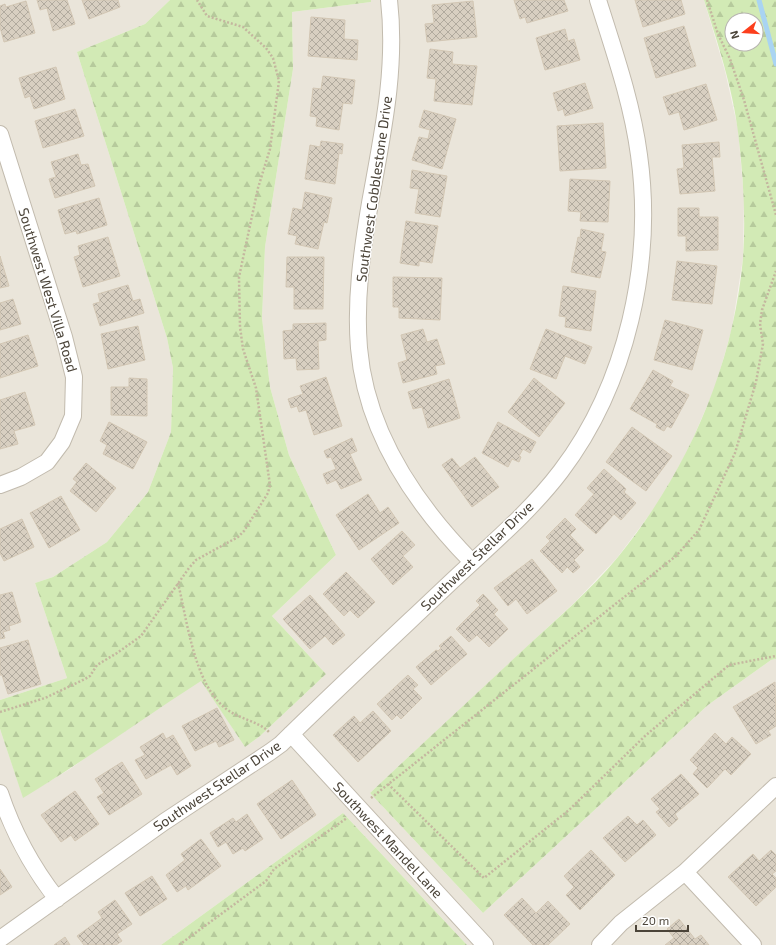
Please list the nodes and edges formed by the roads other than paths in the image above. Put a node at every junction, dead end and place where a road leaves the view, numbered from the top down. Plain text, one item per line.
1 (389, 0) edge
2 (598, 0) edge
3 (0, 134) edge
4 (0, 485) edge
5 (472, 562) junction
6 (286, 739) junction
7 (776, 786) edge
8 (0, 793) edge
9 (685, 872) junction
10 (57, 899) junction
11 (0, 939) edge
12 (485, 945) edge
13 (600, 945) edge
14 (752, 945) edge

1 - 5 street, Southwest Cobblestone Drive
2 - 5 street, Southwest Stellar Drive
3 - 4 street, Southwest West Villa Road
5 - 6 street, Southwest Stellar Drive
6 - 10 street, Southwest Stellar Drive
6 - 12 street, Southwest Mandel Lane
7 - 9 street
8 - 10 street
9 - 13 street
9 - 14 street
10 - 11 street, Southwest Stellar Drive

